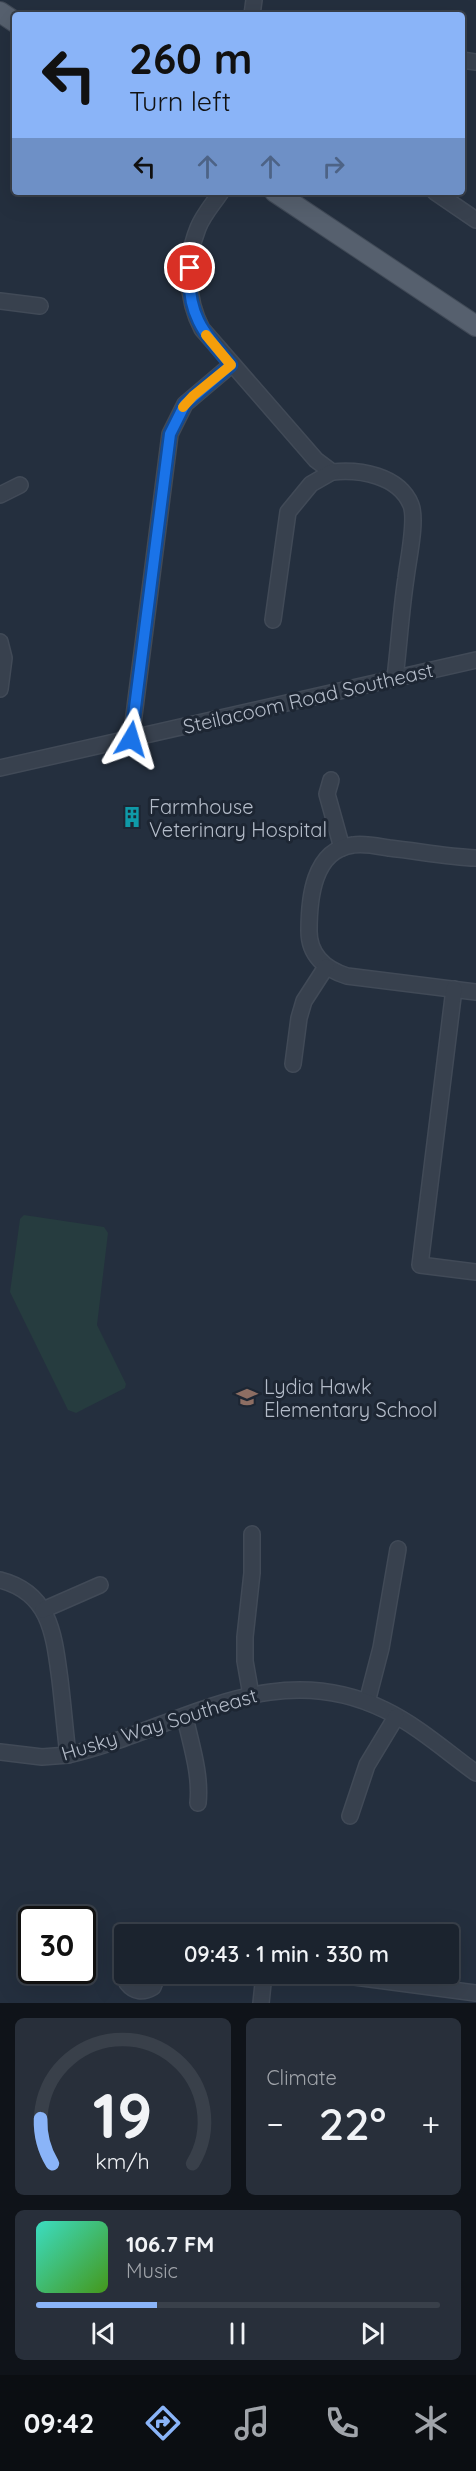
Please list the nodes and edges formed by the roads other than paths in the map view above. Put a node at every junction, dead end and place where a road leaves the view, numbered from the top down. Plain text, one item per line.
1 (219, 195) edge
2 (280, 195) edge
3 (439, 195) edge
4 (476, 220) edge
5 (0, 301) edge
6 (40, 306) dead end
7 (476, 326) edge
8 (231, 365) junction
9 (332, 472) junction
10 (20, 485) dead end
11 (0, 495) edge
12 (273, 620) dead end
13 (0, 642) edge
14 (476, 660) edge
15 (395, 678) junction
16 (0, 689) edge
17 (131, 739) junction
18 (1, 766) edge
19 (331, 780) dead end
20 (342, 848) junction
21 (476, 858) edge
22 (326, 967) junction
23 (454, 989) junction
24 (476, 992) edge
25 (292, 1064) dead end
26 (476, 1272) edge
27 (252, 1534) dead end
28 (398, 1549) dead end
29 (0, 1580) edge
30 (100, 1585) dead end
31 (43, 1610) junction
32 (251, 1695) junction
33 (367, 1702) junction
34 (185, 1717) junction
35 (396, 1717) junction
36 (0, 1752) edge
37 (68, 1755) junction
38 (476, 1773) edge
39 (198, 1803) dead end
40 (350, 1816) dead end
41 (128, 1984) edge
42 (154, 1984) edge
43 (263, 1984) edge
44 (401, 1984) edge
45 (476, 1995) edge
46 (141, 1997) edge
47 (261, 2003) edge
48 (475, 2003) edge

1 - 8 street
2 - 7 main road
3 - 4 street
5 - 6 street
8 - 9 street
8 - 17 street
9 - 12 street
9 - 15 street
10 - 11 street
13 - 16 street
14 - 15 street, Steilacoom Road Southeast
15 - 17 street, Steilacoom Road Southeast
17 - 18 street, Steilacoom Road Southeast
19 - 20 street
20 - 21 street
20 - 22 street
22 - 23 street
22 - 25 street
23 - 24 street
23 - 26 street
27 - 32 street
28 - 33 street
29 - 31 street
30 - 31 street
31 - 37 street
32 - 33 street, Husky Way Southeast
32 - 34 street, Husky Way Southeast
33 - 35 street, Husky Way Southeast
34 - 37 street, Husky Way Southeast
34 - 39 street
35 - 38 street, Husky Way Southeast
35 - 40 street
36 - 37 street, Husky Way Southeast
41 - 46 street
42 - 46 street
43 - 47 street
44 - 45 street
45 - 48 street

